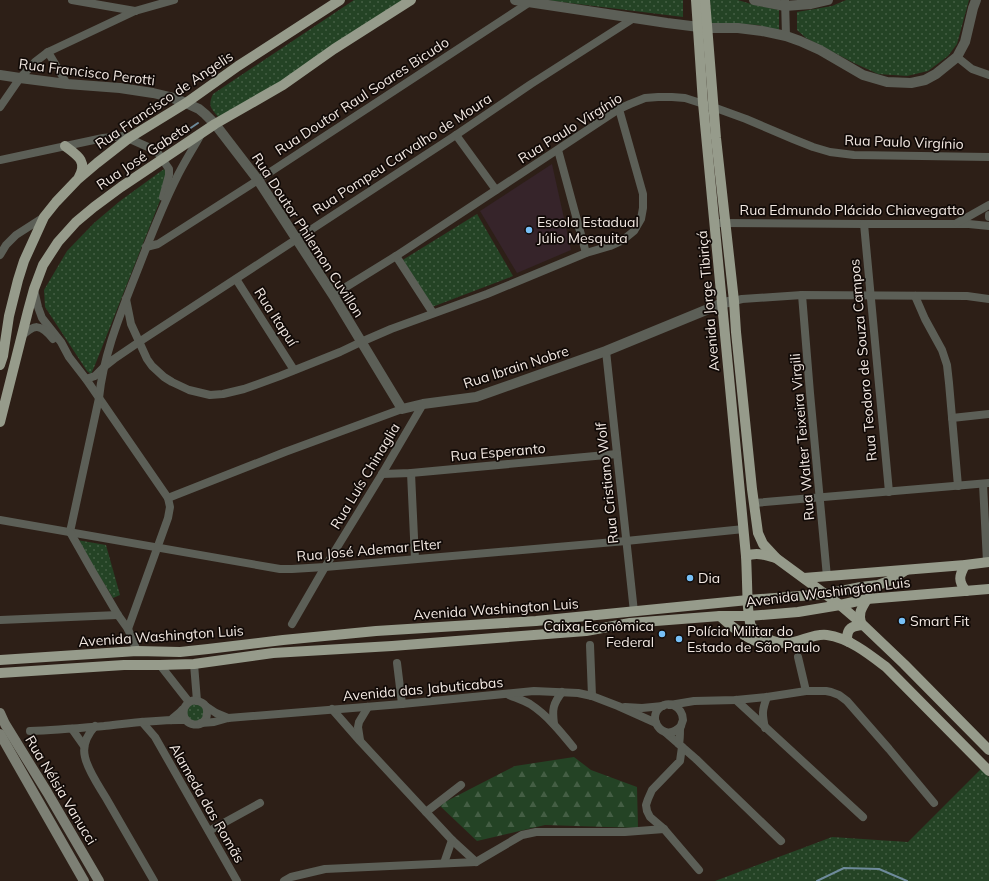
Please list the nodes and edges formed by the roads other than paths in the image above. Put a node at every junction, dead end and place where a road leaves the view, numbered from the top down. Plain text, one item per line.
1 (72, 0) edge
2 (174, 0) edge
3 (340, 0) edge
4 (411, 0) edge
5 (515, 0) edge
6 (696, 0) edge
7 (705, 0) edge
8 (754, 0) edge
9 (828, 0) edge
10 (976, 0) edge
11 (530, 2) junction
12 (785, 3) edge
13 (135, 10) junction
14 (634, 18) junction
15 (702, 27) junction
16 (786, 36) junction
17 (48, 52) junction
18 (956, 57) junction
19 (0, 75) edge
20 (989, 75) edge
21 (20, 78) junction
22 (67, 84) junction
23 (170, 97) joint
24 (186, 103) junction
25 (703, 103) junction
26 (0, 107) edge
27 (714, 107) junction
28 (620, 109) junction
29 (215, 124) junction
30 (202, 133) junction
31 (456, 135) junction
32 (129, 138) junction
33 (65, 146) junction
34 (558, 150) junction
35 (989, 157) edge
36 (162, 159) junction
37 (0, 160) edge
38 (77, 180) junction
39 (258, 180) junction
40 (496, 190) junction
41 (989, 204) edge
42 (44, 217) junction
43 (726, 222) junction
44 (715, 223) junction
45 (864, 224) junction
46 (956, 224) junction
47 (989, 226) edge
48 (152, 232) junction
49 (296, 239) junction
50 (146, 247) junction
51 (586, 253) junction
52 (0, 255) edge
53 (396, 256) junction
54 (236, 279) junction
55 (34, 289) junction
56 (802, 295) junction
57 (333, 296) junction
58 (870, 296) junction
59 (915, 296) junction
60 (126, 299) junction
61 (989, 299) edge
62 (734, 300) junction
63 (723, 303) junction
64 (433, 313) junction
65 (21, 337) junction
66 (139, 342) junction
67 (361, 342) junction
68 (606, 352) junction
69 (69, 357) junction
70 (0, 365) edge
71 (105, 366) junction
72 (294, 370) junction
73 (86, 378) junction
74 (99, 398) junction
75 (423, 404) junction
76 (402, 409) junction
77 (989, 414) edge
78 (952, 418) junction
79 (0, 422) edge
80 (617, 454) junction
81 (411, 473) junction
82 (382, 474) junction
83 (986, 483) edge
84 (958, 486) junction
85 (889, 492) junction
86 (168, 498) junction
87 (820, 498) junction
88 (754, 503) junction
89 (0, 520) edge
90 (744, 529) junction
91 (70, 532) junction
92 (626, 541) junction
93 (157, 548) junction
94 (746, 556) junction
95 (776, 558) junction
96 (415, 559) junction
97 (988, 562) edge
98 (965, 565) junction
99 (325, 567) junction
100 (906, 570) junction
101 (827, 577) junction
102 (804, 578) junction
103 (989, 589) edge
104 (966, 591) junction
105 (826, 594) junction
106 (811, 595) junction
107 (867, 599) junction
108 (748, 600) junction
109 (840, 605) junction
110 (634, 612) junction
111 (118, 615) junction
112 (765, 615) junction
113 (720, 616) junction
114 (749, 616) junction
115 (0, 620) edge
116 (292, 624) dead end
117 (862, 624) junction
118 (128, 629) junction
119 (849, 642) junction
120 (780, 643) junction
121 (590, 645) dead end
122 (137, 651) junction
123 (125, 652) junction
124 (180, 652) junction
125 (798, 657) dead end
126 (0, 660) edge
127 (397, 663) dead end
128 (194, 664) junction
129 (124, 665) junction
130 (160, 665) junction
131 (0, 673) edge
132 (806, 691) junction
133 (562, 692) junction
134 (509, 694) junction
135 (592, 696) junction
136 (767, 697) junction
137 (736, 700) junction
138 (694, 701) junction
139 (190, 704) junction
140 (402, 704) junction
141 (667, 705) junction
142 (618, 706) junction
143 (206, 707) junction
144 (368, 707) junction
145 (332, 709) junction
146 (0, 713) edge
147 (682, 716) junction
148 (228, 718) junction
149 (167, 720) junction
150 (186, 720) junction
151 (142, 722) junction
152 (201, 723) junction
153 (554, 724) junction
154 (656, 724) junction
155 (95, 726) junction
156 (680, 726) junction
157 (765, 728) junction
158 (72, 729) junction
159 (30, 731) dead end
160 (665, 732) junction
161 (0, 734) edge
162 (155, 737) junction
163 (360, 741) junction
164 (84, 746) junction
165 (681, 746) junction
166 (573, 747) dead end
167 (989, 750) edge
168 (696, 759) junction
169 (680, 761) junction
170 (989, 771) edge
171 (461, 785) dead end
172 (260, 803) dead end
173 (934, 803) dead end
174 (426, 812) junction
175 (863, 817) dead end
176 (664, 829) junction
177 (209, 832) junction
178 (452, 840) junction
179 (780, 841) dead end
180 (476, 862) junction
181 (444, 863) junction
182 (699, 870) dead end
183 (84, 881) edge
184 (99, 881) edge
185 (154, 881) edge
186 (237, 881) edge
187 (284, 881) edge

1 - 13 street
2 - 13 street
3 - 24 main road, Rua Francisco de Angelis
4 - 29 main road, Rua José Gabeta
5 - 11 street
6 - 15 main road, Avenida Jorge Tibiriçá
7 - 15 main road, Avenida Jorge Tibiriçá
8 - 12 street
9 - 12 street
10 - 18 street
11 - 14 street
11 - 39 street, Rua Doutor Raul Soares Bicudo
12 - 16 street
13 - 17 street
14 - 15 street
14 - 31 street, Rua Pompeu Carvalho de Moura
15 - 16 street
15 - 25 main road, Avenida Jorge Tibiriçá
15 - 27 main road, Avenida Jorge Tibiriçá
16 - 18 street
17 - 21 street
17 - 22 street
18 - 20 street
19 - 21 street, Rua Francisco Perotti
21 - 22 street, Rua Francisco Perotti
21 - 26 street
22 - 23 street, Rua Francisco Perotti
23 - 24 street, Rua Doutor Philemon Cuvillon
24 - 29 street, Rua Doutor Philemon Cuvillon
24 - 32 main road, Rua Francisco de Angelis
25 - 27 street, Rua Paulo Virgínio
25 - 28 street, Rua Paulo Virgínio
25 - 44 main road, Avenida Jorge Tibiriçá
27 - 35 street, Rua Paulo Virgínio
27 - 43 main road, Avenida Jorge Tibiriçá
28 - 34 street, Rua Paulo Virgínio
28 - 51 street
29 - 30 main road, Rua José Gabeta
29 - 39 street, Rua Doutor Philemon Cuvillon
30 - 36 main road, Rua José Gabeta
30 - 48 street
31 - 40 street
31 - 49 street, Rua Pompeu Carvalho de Moura
32 - 33 street
32 - 36 street
32 - 38 main road, Rua Francisco de Angelis
33 - 37 street
33 - 38 main road
34 - 40 street, Rua Paulo Virgínio
34 - 51 street
36 - 48 street
36 - 55 main road, Rua José Gabeta
38 - 42 main road, Rua Francisco de Angelis
39 - 49 street, Rua Doutor Philemon Cuvillon
39 - 50 street, Rua Doutor Raul Soares Bicudo
40 - 53 street, Rua Paulo Virgínio
41 - 46 street
42 - 52 street
42 - 70 main road, Rua Francisco de Angelis
43 - 44 street, Rua Edmundo Plácido Chiavegatto
43 - 45 street, Rua Edmundo Plácido Chiavegatto
43 - 62 main road, Avenida Jorge Tibiriçá
44 - 63 main road, Avenida Jorge Tibiriçá
45 - 46 street, Rua Edmundo Plácido Chiavegatto
45 - 58 street, Rua Teodoro de Souza Campos
46 - 47 street, Rua Edmundo Plácido Chiavegatto
48 - 50 street
49 - 54 street, Rua Pompeu Carvalho de Moura
49 - 57 street, Rua Doutor Philemon Cuvillon
50 - 60 street
51 - 64 street
53 - 57 street, Rua Paulo Virgínio
53 - 64 street
54 - 66 street, Rua Pompeu Carvalho de Moura
54 - 72 street, Rua Itapuí
55 - 65 main road, Rua José Gabeta
55 - 69 street
56 - 58 street
56 - 62 street
56 - 87 street, Rua Walter Teixeira Virgili
57 - 67 street, Rua Doutor Philemon Cuvillon
58 - 59 street
58 - 85 street, Rua Teodoro de Souza Campos
59 - 61 street
59 - 78 street
60 - 66 street
60 - 71 street
62 - 63 street, Rua Ibrain Nobre
62 - 88 main road, Avenida Jorge Tibiriçá
63 - 68 street, Rua Ibrain Nobre
63 - 90 main road, Avenida Jorge Tibiriçá
64 - 67 street
65 - 69 street
65 - 79 main road, Rua José Gabeta
66 - 71 street, Rua Pompeu Carvalho de Moura
66 - 72 street
67 - 72 street
67 - 76 street, Rua Doutor Philemon Cuvillon
68 - 75 street, Rua Ibrain Nobre
68 - 80 street, Rua Cristiano Wolf
69 - 73 street
71 - 73 street, Rua Pompeu Carvalho de Moura
71 - 74 street
73 - 74 street
74 - 86 street
74 - 91 street
75 - 76 street, Rua Ibrain Nobre
75 - 82 street, Rua Luís Chinaglia
76 - 86 street, Rua Ibrain Nobre
77 - 78 street
78 - 84 street
80 - 81 street, Rua Esperanto
80 - 92 street, Rua Cristiano Wolf
81 - 82 street, Rua Esperanto
81 - 96 street
82 - 99 street, Rua Luís Chinaglia
83 - 84 street
83 - 97 street
84 - 85 street
85 - 87 street
86 - 93 street
87 - 88 street
87 - 101 street, Rua Walter Teixeira Virgili
88 - 95 main road, Avenida Jorge Tibiriçá
89 - 91 street, Rua José Ademar Elter
90 - 92 street, Rua José Ademar Elter
90 - 94 main road, Avenida Jorge Tibiriçá
91 - 93 street, Rua José Ademar Elter
91 - 111 street
92 - 96 street, Rua José Ademar Elter
92 - 110 street, Rua Cristiano Wolf
93 - 99 street, Rua José Ademar Elter
93 - 118 street
94 - 95 main road
94 - 108 main road, Avenida Jorge Tibiriçá
95 - 102 main road
96 - 99 street, Rua José Ademar Elter
97 - 98 main road, Avenida Washington Luis
98 - 100 main road, Avenida Washington Luis
98 - 104 main road
99 - 116 street, Rua Luís Chinaglia
100 - 101 main road
100 - 105 main road, Avenida Washington Luis
101 - 102 main road
102 - 105 main road
103 - 104 main road, Avenida Washington Luis
104 - 107 main road, Avenida Washington Luis
105 - 106 main road, Avenida Washington Luis
105 - 109 main road
106 - 108 main road, Avenida Washington Luis
106 - 112 main road
107 - 109 main road, Avenida Washington Luis
107 - 117 main road
108 - 110 main road, Avenida Washington Luis
108 - 114 main road, Avenida Jorge Tibiriçá
109 - 112 main road, Avenida Washington Luis
109 - 117 main road
110 - 124 main road, Avenida Washington Luis
111 - 115 street
111 - 118 street
112 - 114 main road, Avenida Washington Luis
113 - 114 main road, Avenida Washington Luis
113 - 120 main road
113 - 128 main road, Avenida Washington Luis
114 - 120 main road
117 - 119 main road
117 - 167 main road
118 - 122 street
119 - 120 main road
119 - 170 main road
121 - 135 street
122 - 123 main road, Avenida Washington Luis
122 - 124 main road, Avenida Washington Luis
123 - 126 main road, Avenida Washington Luis
123 - 129 main road
124 - 128 main road
125 - 132 street
127 - 140 street
128 - 130 main road, Avenida Washington Luis
128 - 139 street
129 - 130 main road, Avenida Washington Luis
129 - 131 main road, Avenida Washington Luis
130 - 139 street
132 - 136 street
132 - 173 street
133 - 134 street, Avenida das Jabuticabas
133 - 135 street, Avenida das Jabuticabas
133 - 153 street
134 - 140 street, Avenida das Jabuticabas
134 - 153 street
135 - 142 street, Avenida das Jabuticabas
136 - 137 street
136 - 157 street
137 - 138 street
137 - 157 street
138 - 141 street
138 - 147 street
139 - 143 street
139 - 149 street
139 - 150 street
140 - 144 street, Avenida das Jabuticabas
141 - 142 street
141 - 147 street
141 - 154 street
142 - 154 street
143 - 148 street
143 - 152 street
144 - 145 street, Avenida das Jabuticabas
144 - 163 street
145 - 148 street, Avenida das Jabuticabas
145 - 163 street
146 - 184 main road, Rua Nélsia Vanucci
147 - 156 street
148 - 152 street, Avenida das Jabuticabas
149 - 150 street
149 - 151 street
149 - 162 street, Alameda das Romãs
150 - 152 street
151 - 155 street
151 - 162 street, Alameda das Romãs
153 - 166 street
154 - 160 street
155 - 158 street
155 - 164 street
156 - 160 street
156 - 165 street
157 - 175 street
158 - 159 street
158 - 164 street
160 - 165 street
161 - 183 main road, Rua Nélsia Vanucci
162 - 177 street, Alameda das Romãs
163 - 174 street
164 - 185 street
165 - 168 street
165 - 169 street
168 - 169 street
168 - 179 street
169 - 176 street
171 - 174 street
172 - 177 street
174 - 178 street
176 - 180 street
176 - 182 street
177 - 186 street, Alameda das Romãs
178 - 180 street
178 - 181 street
180 - 181 street
181 - 187 street

